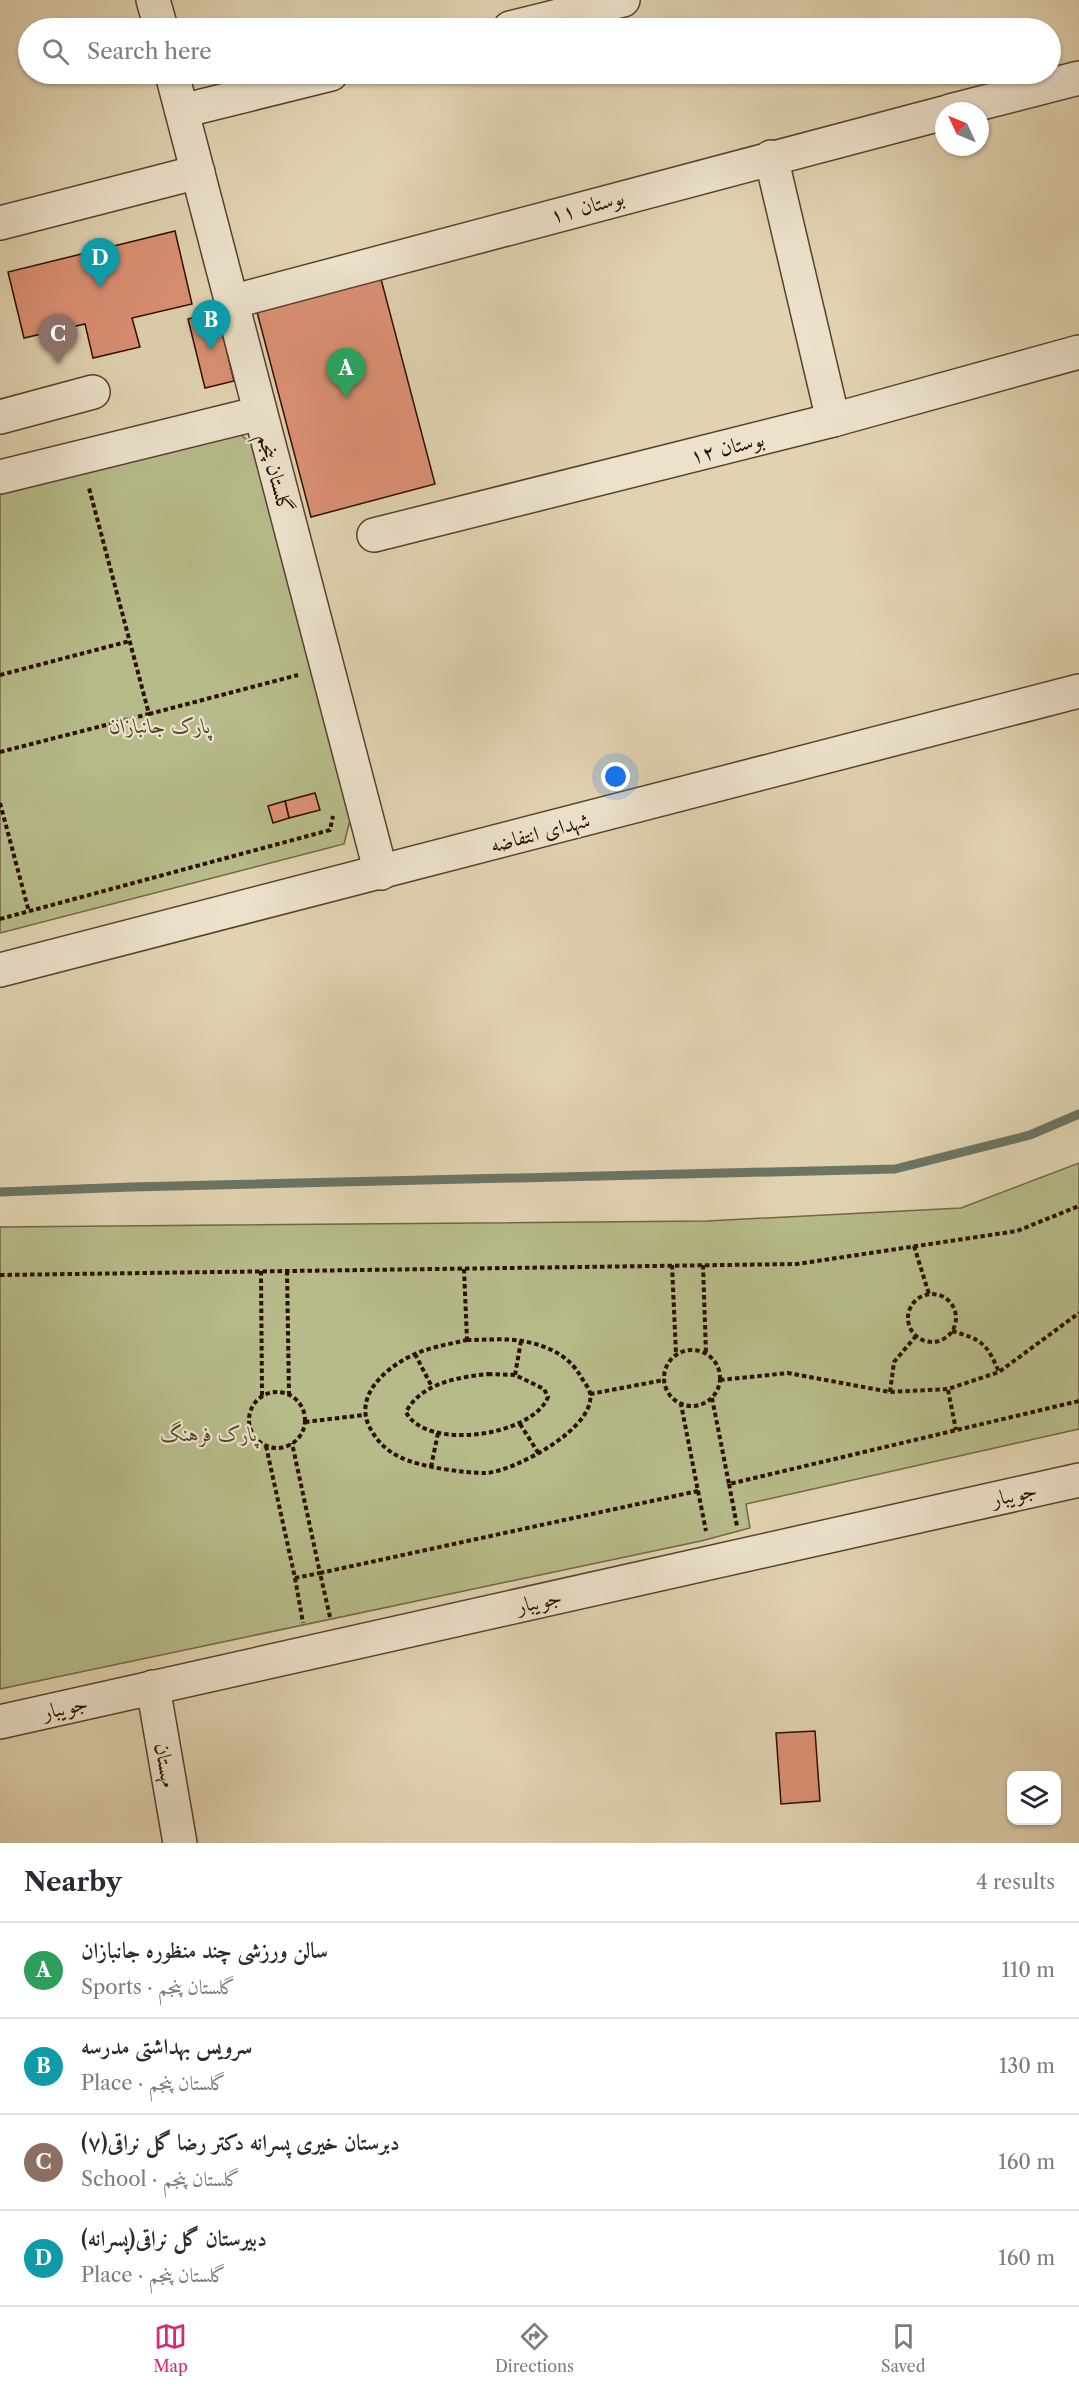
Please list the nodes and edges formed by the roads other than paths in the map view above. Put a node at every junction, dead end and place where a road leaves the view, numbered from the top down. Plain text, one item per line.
1 (153, 0) edge
2 (623, 0) edge
3 (158, 18) edge
4 (550, 18) edge
5 (1079, 78) edge
6 (1061, 83) edge
7 (175, 84) edge
8 (291, 84) edge
9 (1056, 84) edge
10 (985, 102) edge
11 (182, 111) junction
12 (935, 115) edge
13 (771, 157) junction
14 (198, 172) junction
15 (0, 223) edge
16 (231, 302) junction
17 (1079, 352) edge
18 (93, 392) dead end
19 (260, 413) junction
20 (0, 417) edge
21 (833, 420) junction
22 (0, 477) edge
23 (374, 535) dead end
24 (1079, 691) edge
25 (381, 873) junction
26 (0, 970) edge
27 (1079, 1480) edge
28 (153, 1687) junction
29 (0, 1722) edge
30 (180, 1843) edge

1 - 3 street
2 - 4 street
5 - 6 street
7 - 11 street, گلستان پنجم
8 - 11 street
9 - 10 street
11 - 14 street, گلستان پنجم
12 - 13 street, بوستان ۱۱
13 - 16 street, بوستان ۱۱
13 - 21 street
14 - 15 street
14 - 16 street, گلستان پنجم
16 - 19 street, گلستان پنجم
17 - 21 street, بوستان ۱۲
18 - 20 street
19 - 22 street
19 - 25 street, گلستان پنجم
21 - 23 street, بوستان ۱۲
24 - 25 street, شهدای انتفاضه
25 - 26 street, شهدای انتفاضه
27 - 28 street, جویبار
28 - 29 street, جویبار
28 - 30 street, مهستان

